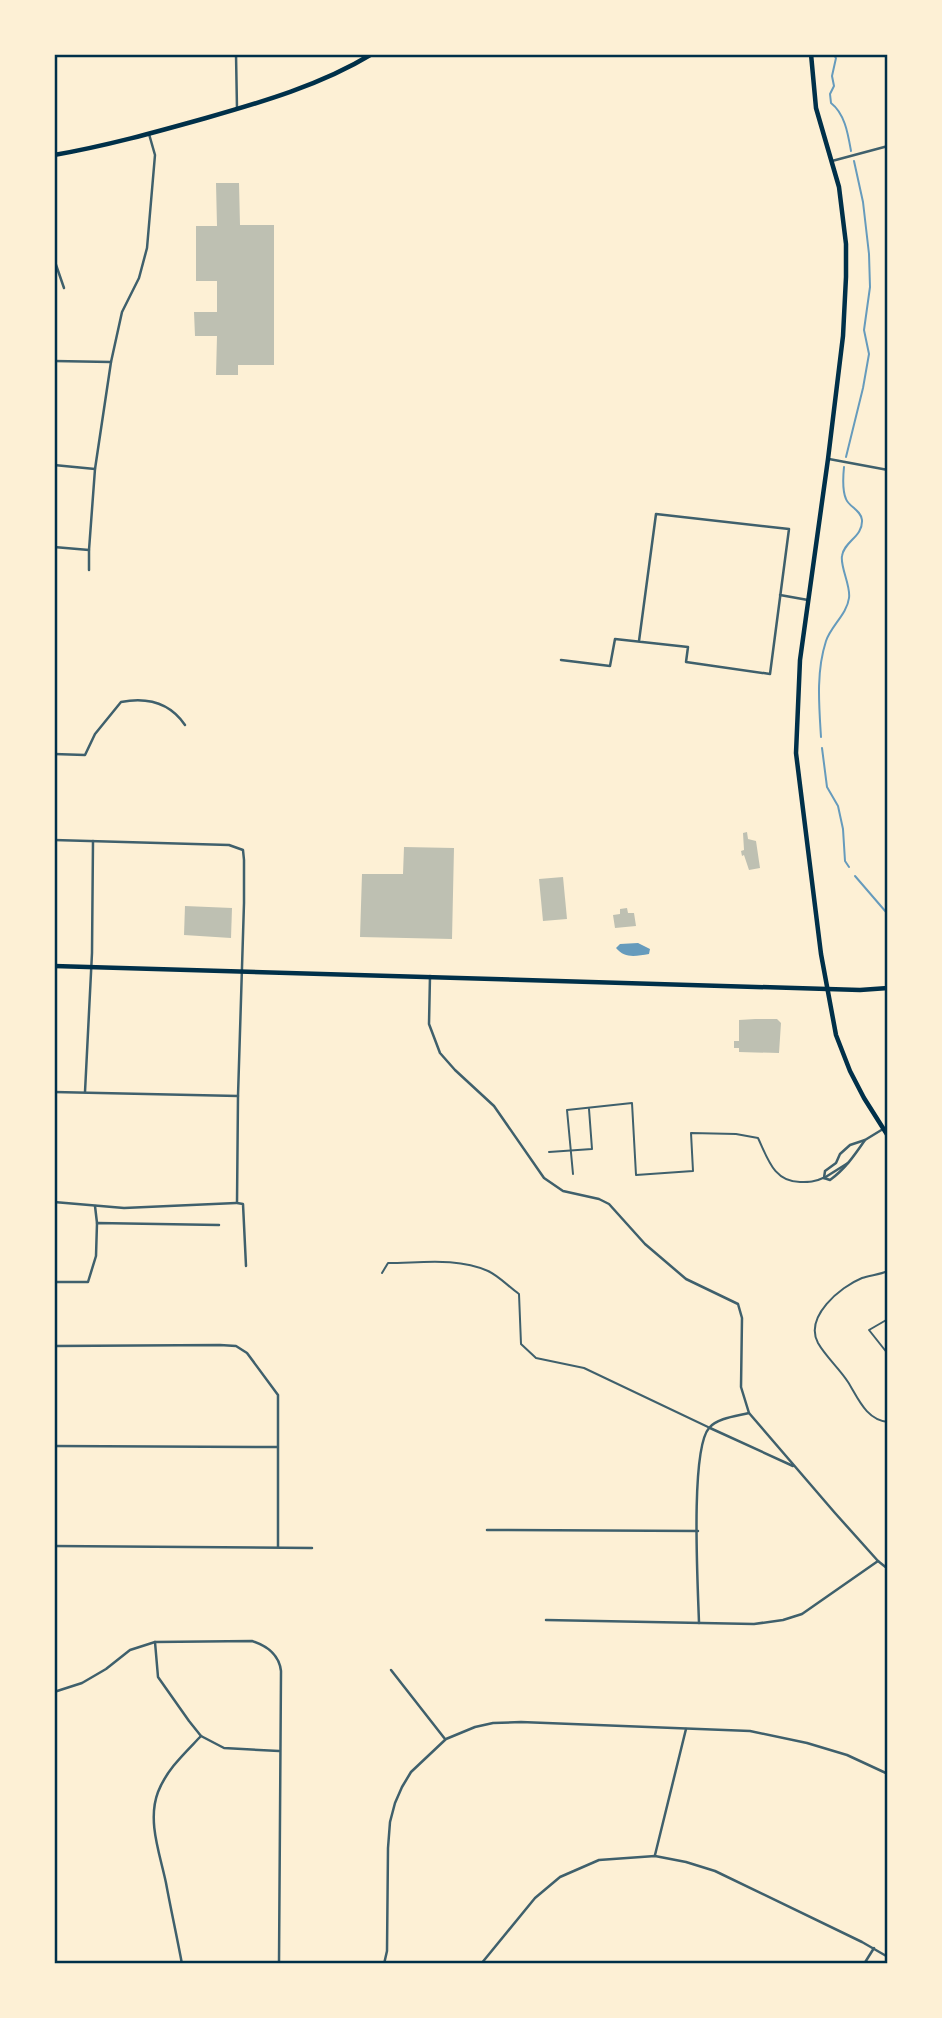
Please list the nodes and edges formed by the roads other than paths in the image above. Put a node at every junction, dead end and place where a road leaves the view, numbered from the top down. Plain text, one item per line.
1 (236, 54) edge
2 (372, 54) edge
3 (811, 54) edge
4 (237, 109) junction
5 (149, 134) junction
6 (888, 146) edge
7 (54, 155) edge
8 (832, 161) junction
9 (54, 259) edge
10 (64, 288) dead end
11 (54, 362) edge
12 (111, 362) junction
13 (828, 459) junction
14 (54, 464) edge
15 (95, 468) junction
16 (888, 470) edge
17 (54, 547) edge
18 (89, 550) junction
19 (89, 570) dead end
20 (780, 595) junction
21 (808, 600) junction
22 (639, 641) junction
23 (561, 660) dead end
24 (185, 725) dead end
25 (54, 754) edge
26 (54, 840) edge
27 (93, 841) junction
28 (54, 967) edge
29 (90, 967) junction
30 (242, 972) junction
31 (430, 976) junction
32 (888, 988) edge
33 (827, 989) junction
34 (54, 1092) edge
35 (85, 1092) junction
36 (238, 1096) junction
37 (589, 1108) junction
38 (883, 1129) junction
39 (888, 1136) edge
40 (865, 1140) junction
41 (570, 1150) junction
42 (549, 1152) dead end
43 (573, 1174) dead end
44 (824, 1178) junction
45 (54, 1202) edge
46 (237, 1203) junction
47 (95, 1205) junction
48 (97, 1223) junction
49 (219, 1225) dead end
50 (246, 1266) dead end
51 (888, 1271) edge
52 (382, 1273) dead end
53 (54, 1282) edge
54 (888, 1318) edge
55 (54, 1346) edge
56 (888, 1354) edge
57 (749, 1413) junction
58 (888, 1422) edge
59 (709, 1428) junction
60 (54, 1446) edge
61 (277, 1447) junction
62 (796, 1468) junction
63 (487, 1530) dead end
64 (698, 1531) junction
65 (54, 1546) edge
66 (278, 1547) junction
67 (312, 1548) dead end
68 (877, 1561) junction
69 (888, 1569) edge
70 (546, 1620) dead end
71 (699, 1623) junction
72 (155, 1642) junction
73 (391, 1670) dead end
74 (54, 1692) edge
75 (686, 1730) junction
76 (201, 1735) junction
77 (446, 1739) junction
78 (281, 1751) junction
79 (888, 1774) edge
80 (655, 1856) junction
81 (874, 1948) junction
82 (888, 1957) edge
83 (182, 1964) edge
84 (279, 1964) edge
85 (384, 1964) edge
86 (481, 1964) edge
87 (864, 1964) edge

1 - 4 street
2 - 4 main road
3 - 8 main road
4 - 5 main road
5 - 7 main road
5 - 12 street
6 - 8 street
8 - 13 main road
9 - 10 street
11 - 12 street
12 - 15 street
13 - 16 street
13 - 21 main road
14 - 15 street
15 - 18 street
17 - 18 street
18 - 19 street
20 - 21 street
20 - 22 street
20 - 22 street
21 - 33 main road
22 - 23 street
24 - 25 street
26 - 27 street
27 - 29 street
27 - 30 street
28 - 29 main road
29 - 30 main road
29 - 35 street
30 - 31 main road
30 - 36 street
31 - 33 main road
31 - 57 street
32 - 33 main road
33 - 38 main road
34 - 35 street
35 - 36 street
36 - 46 street
37 - 41 lane
37 - 41 lane
37 - 44 lane
38 - 39 main road
38 - 40 street
40 - 44 street
40 - 44 street
41 - 42 lane
41 - 43 lane
45 - 47 street
46 - 47 street
46 - 50 street
47 - 48 street
48 - 49 street
48 - 53 street
51 - 58 lane
52 - 59 lane
54 - 56 lane
55 - 61 street
57 - 59 street
57 - 62 street
59 - 62 street
59 - 64 street
60 - 61 street
61 - 66 street
62 - 68 street
63 - 64 street
64 - 71 street
65 - 66 street
66 - 67 street
68 - 69 street
68 - 71 street
70 - 71 street
72 - 74 street
72 - 76 street
72 - 78 street
73 - 77 street
75 - 77 street
75 - 79 street
75 - 80 street
76 - 78 street
76 - 83 street
77 - 85 street
78 - 84 street
80 - 81 street
80 - 86 street
81 - 82 street
81 - 87 street

